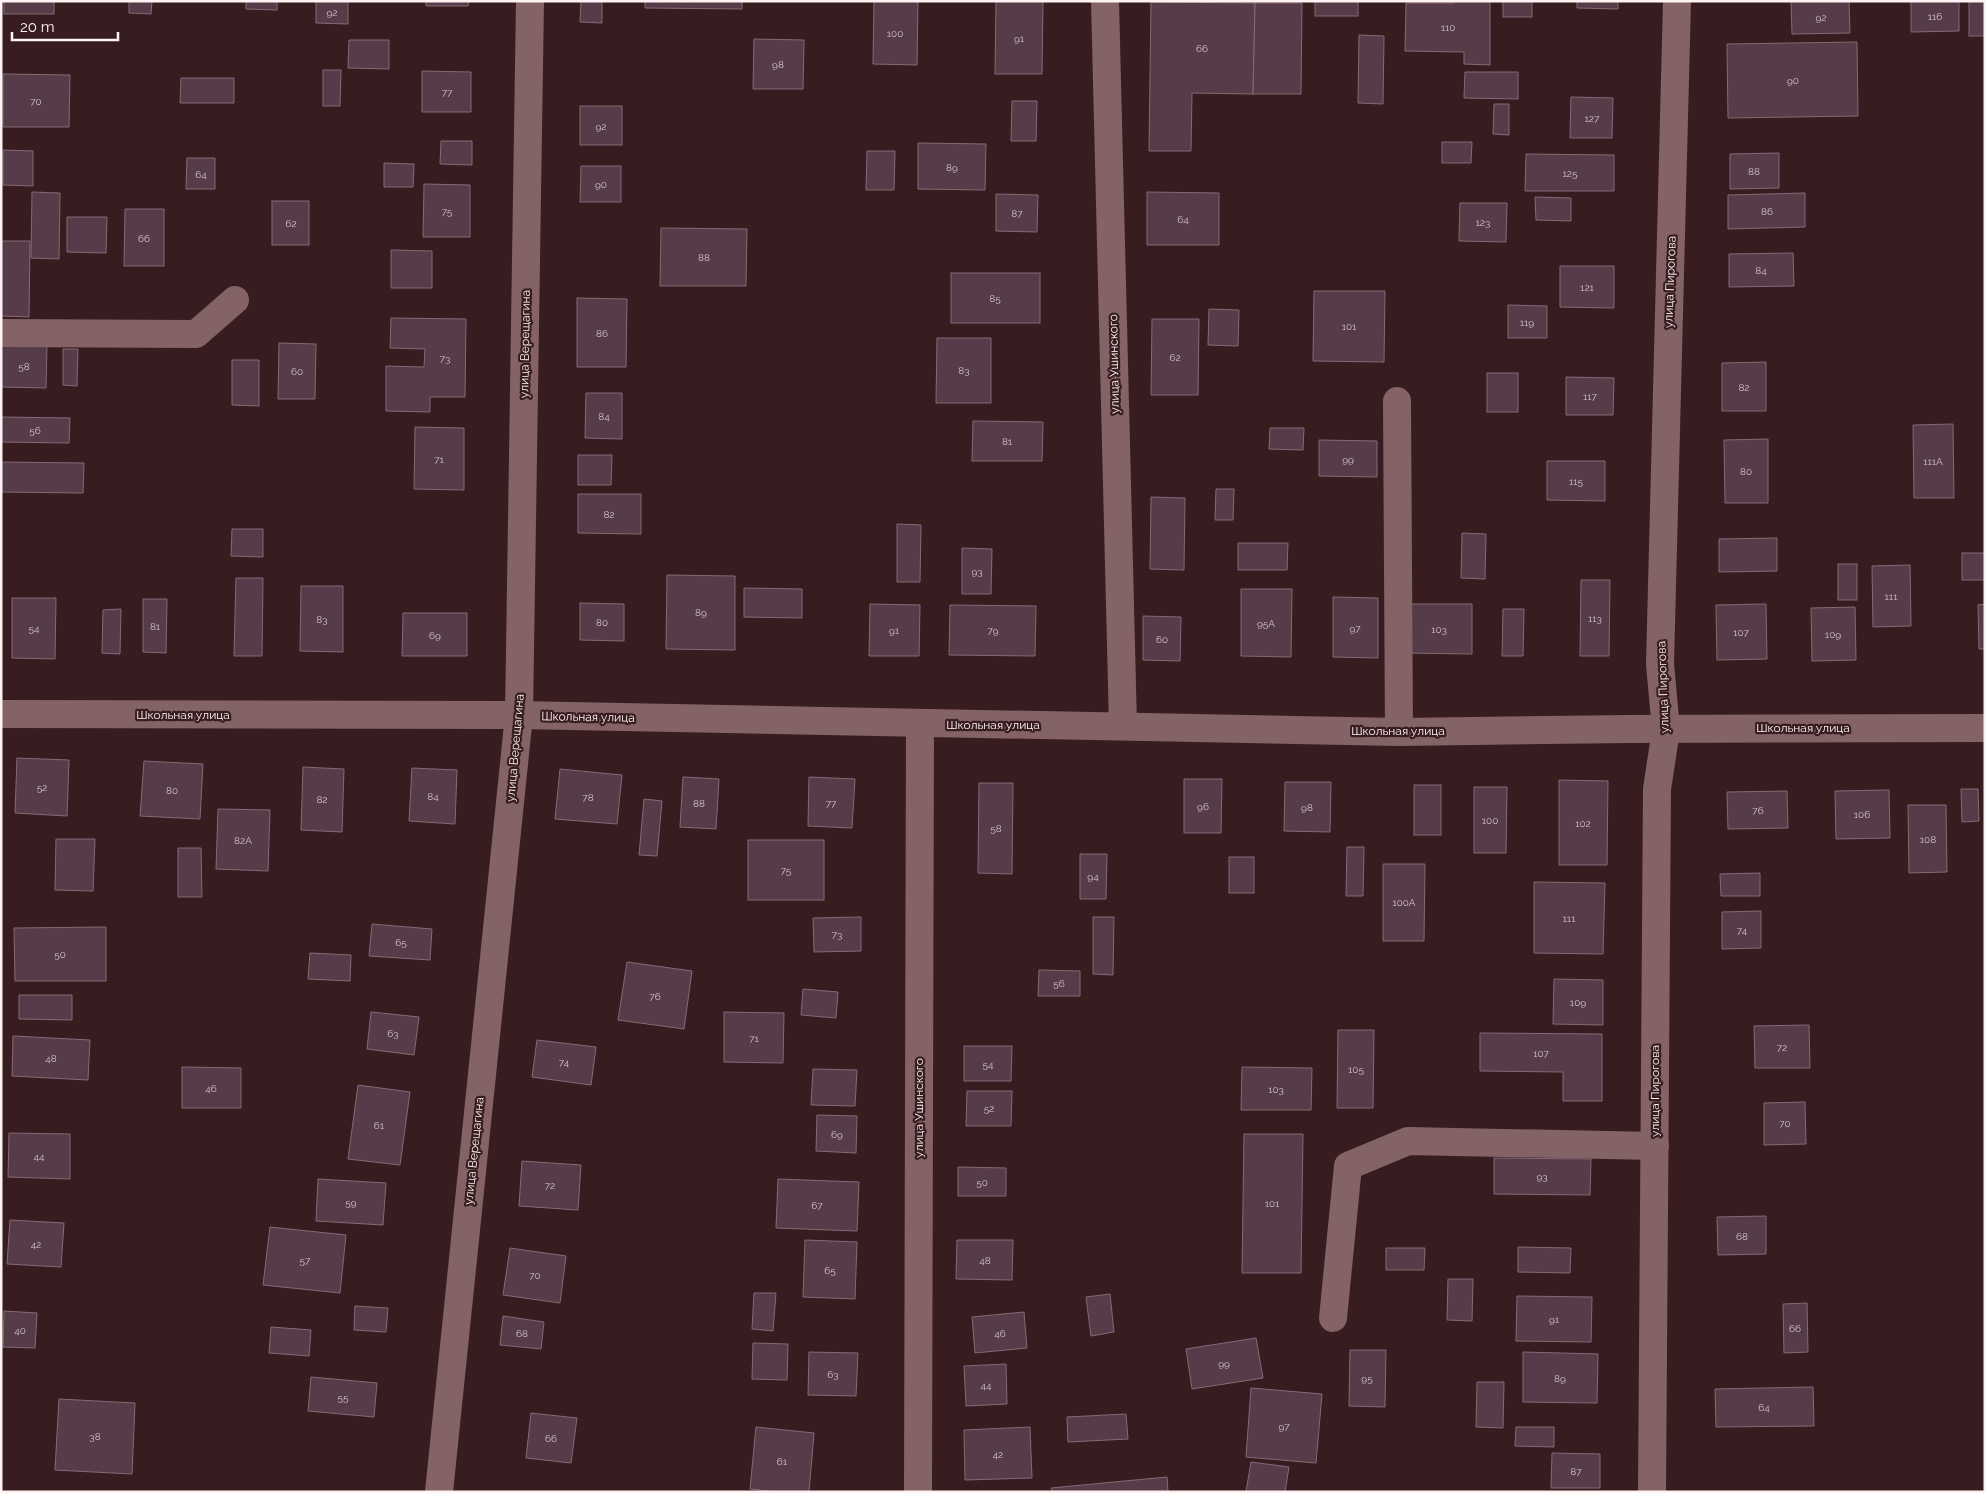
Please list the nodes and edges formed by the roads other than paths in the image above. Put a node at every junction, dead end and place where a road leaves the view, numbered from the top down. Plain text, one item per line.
1 (530, 1) edge
2 (1105, 1) edge
3 (1677, 1) edge
4 (235, 300) dead end
5 (1, 333) edge
6 (1397, 401) dead end
7 (1, 714) edge
8 (519, 715) junction
9 (920, 724) junction
10 (1122, 726) junction
11 (1985, 728) edge
12 (1666, 730) junction
13 (1399, 732) junction
14 (1655, 1146) junction
15 (1333, 1318) dead end
16 (439, 1492) edge
17 (918, 1492) edge
18 (1652, 1492) edge

1 - 8 street, улица Верещагина
2 - 10 street, улица Ушинского
3 - 12 street, улица Пирогова
4 - 5 street
6 - 13 street
7 - 8 street, Школьная улица
8 - 9 street, Школьная улица
8 - 16 street, улица Верещагина
9 - 10 street, Школьная улица
9 - 17 street, улица Ушинского
10 - 13 street, Школьная улица
11 - 12 street, Школьная улица
12 - 13 street, Школьная улица
12 - 14 street, улица Пирогова
14 - 15 street
14 - 18 street, улица Пирогова

